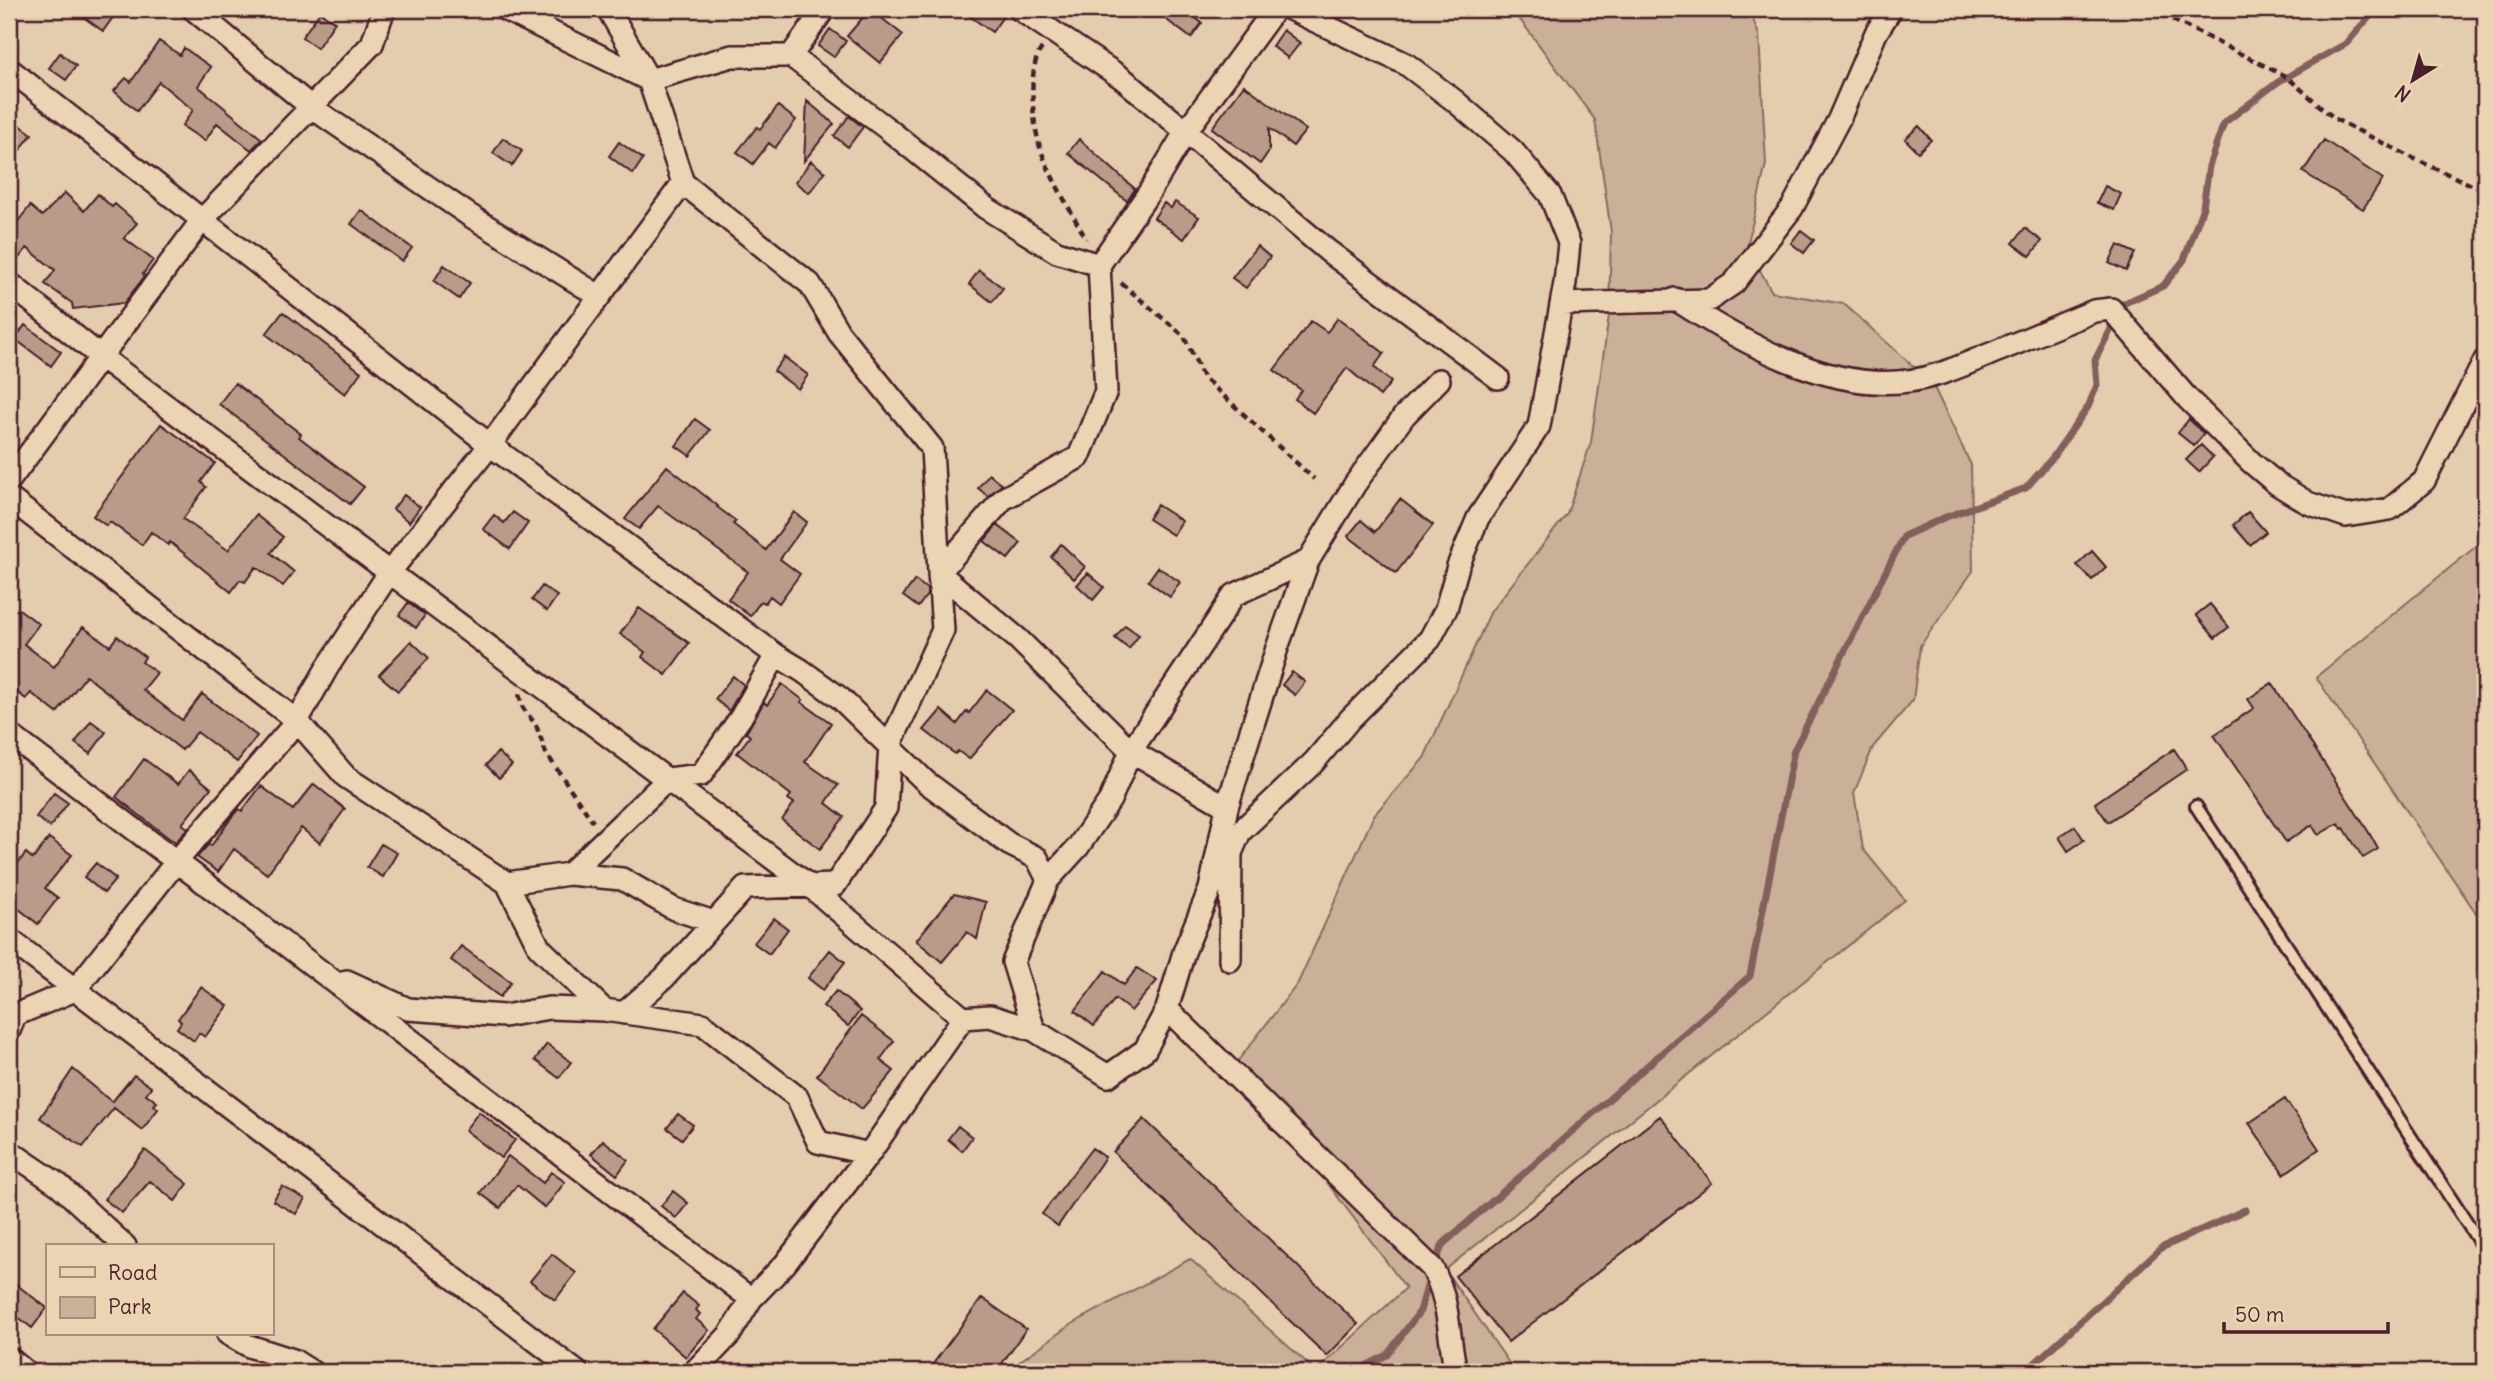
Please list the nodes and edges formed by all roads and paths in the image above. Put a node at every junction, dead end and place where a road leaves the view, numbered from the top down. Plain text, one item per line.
1 (193, 9) edge
2 (384, 9) edge
3 (504, 9) edge
4 (608, 9) edge
5 (824, 9) edge
6 (1275, 9) edge
7 (1290, 9) edge
8 (1891, 9) edge
9 (2151, 9) edge
10 (1028, 11) edge
11 (1054, 34) junction
12 (791, 56) junction
13 (9, 69) edge
14 (649, 80) junction
15 (311, 107) junction
16 (1186, 131) junction
17 (683, 183) junction
18 (2485, 191) edge
19 (202, 220) junction
20 (1099, 265) junction
21 (9, 283) edge
22 (599, 296) junction
23 (1675, 299) junction
24 (1561, 304) junction
25 (101, 357) junction
26 (2485, 360) edge
27 (1498, 378) dead end
28 (1439, 380) dead end
29 (490, 445) junction
30 (1314, 480) dead end
31 (9, 481) edge
32 (9, 498) edge
33 (1308, 561) junction
34 (389, 573) junction
35 (939, 573) junction
36 (776, 655) junction
37 (510, 663) junction
38 (296, 721) junction
39 (9, 734) edge
40 (890, 745) junction
41 (1131, 751) junction
42 (668, 779) junction
43 (2196, 806) dead end
44 (1227, 807) junction
45 (111, 808) dead end
46 (606, 840) junction
47 (176, 862) junction
48 (569, 874) junction
49 (1048, 880) junction
50 (507, 883) junction
51 (811, 887) junction
52 (714, 922) junction
53 (9, 939) edge
54 (1230, 960) dead end
55 (75, 990) junction
56 (1167, 1009) junction
57 (614, 1012) junction
58 (11, 1014) edge
59 (963, 1018) junction
60 (1034, 1031) junction
61 (9, 1151) edge
62 (869, 1154) junction
63 (123, 1244) edge
64 (2485, 1251) edge
65 (751, 1299) junction
66 (232, 1336) edge
67 (9, 1358) edge
68 (26, 1372) edge
69 (312, 1372) edge
70 (577, 1372) edge
71 (694, 1372) edge
72 (1456, 1372) edge

1 - 15 street
2 - 15 street
3 - 14 street
4 - 14 street
5 - 12 street
6 - 16 street
7 - 24 street
8 - 23 street
9 - 18 path
10 - 11 street
11 - 16 street
11 - 20 path
12 - 14 street
12 - 20 street
13 - 19 street
14 - 17 street
15 - 19 street
15 - 22 street
16 - 20 street
16 - 27 street
17 - 22 street
17 - 35 street
19 - 25 street
19 - 29 street
20 - 30 path
20 - 35 street
21 - 25 street
22 - 29 street
23 - 24 street
23 - 26 street
24 - 54 street
25 - 31 street
25 - 34 street
28 - 33 street
29 - 34 street
29 - 36 street
32 - 38 street
33 - 41 street
33 - 44 street
34 - 37 street
34 - 38 street
35 - 40 street
35 - 41 street
36 - 40 street
36 - 42 street
37 - 42 street
37 - 46 path
38 - 47 street
38 - 50 street
39 - 47 street
40 - 49 street
40 - 51 street
41 - 44 street
41 - 49 street
42 - 46 street
42 - 51 street
43 - 64 lane
44 - 56 street
45 - 47 street
46 - 48 street
47 - 55 street
47 - 57 street
47 - 65 street
48 - 50 street
48 - 52 street
49 - 60 street
50 - 57 street
51 - 52 street
51 - 59 street
52 - 57 street
53 - 55 street
55 - 58 street
55 - 70 street
56 - 60 street
56 - 72 street
57 - 62 street
59 - 60 street
59 - 62 street
61 - 63 street
62 - 65 street
65 - 71 street
66 - 69 street
67 - 68 street

